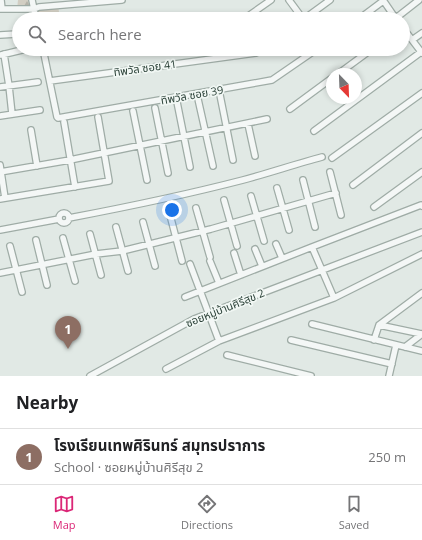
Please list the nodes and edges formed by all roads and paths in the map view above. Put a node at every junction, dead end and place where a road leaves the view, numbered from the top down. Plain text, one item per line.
1 (1, 0) edge
2 (32, 0) edge
3 (122, 0) edge
4 (271, 0) edge
5 (289, 0) edge
6 (330, 0) edge
7 (420, 0) edge
8 (383, 1) edge
9 (1, 9) edge
10 (34, 9) junction
11 (35, 12) edge
12 (254, 12) edge
13 (298, 12) edge
14 (314, 12) edge
15 (368, 12) edge
16 (391, 12) edge
17 (404, 12) edge
18 (422, 33) edge
19 (12, 34) edge
20 (0, 35) edge
21 (410, 37) edge
22 (412, 40) junction
23 (12, 52) edge
24 (422, 53) edge
25 (2, 54) edge
26 (45, 56) edge
27 (234, 56) edge
28 (307, 56) edge
29 (362, 56) edge
30 (346, 68) edge
31 (50, 81) junction
32 (38, 82) dead end
33 (326, 82) edge
34 (9, 86) junction
35 (0, 87) edge
36 (422, 93) edge
37 (220, 95) dead end
38 (198, 100) dead end
39 (177, 102) dead end
40 (155, 108) dead end
41 (290, 109) dead end
42 (40, 110) dead end
43 (133, 111) dead end
44 (12, 114) junction
45 (0, 116) edge
46 (98, 117) dead end
47 (267, 119) dead end
48 (64, 122) dead end
49 (248, 124) junction
50 (227, 128) junction
51 (30, 130) dead end
52 (314, 131) dead end
53 (205, 132) junction
54 (422, 133) edge
55 (184, 137) junction
56 (162, 141) junction
57 (140, 145) junction
58 (105, 153) junction
59 (255, 156) dead end
60 (322, 156) dead end
61 (332, 158) dead end
62 (70, 160) junction
63 (233, 160) dead end
64 (0, 165) edge
65 (37, 166) junction
66 (213, 166) dead end
67 (190, 167) dead end
68 (1, 172) edge
69 (330, 172) dead end
70 (422, 172) edge
71 (168, 173) dead end
72 (148, 180) dead end
73 (303, 180) dead end
74 (353, 185) dead end
75 (75, 187) junction
76 (277, 188) dead end
77 (336, 193) junction
78 (251, 196) dead end
79 (3, 199) edge
80 (224, 200) dead end
81 (308, 201) junction
82 (422, 206) edge
83 (374, 207) dead end
84 (196, 208) dead end
85 (283, 209) junction
86 (170, 215) dead end
87 (342, 215) dead end
88 (257, 216) junction
89 (143, 222) dead end
90 (231, 224) junction
91 (116, 227) dead end
92 (315, 227) dead end
93 (0, 230) edge
94 (289, 230) dead end
95 (203, 231) junction
96 (422, 232) edge
97 (90, 234) dead end
98 (63, 238) dead end
99 (176, 238) junction
100 (36, 240) dead end
101 (264, 241) dead end
102 (149, 244) junction
103 (276, 244) dead end
104 (10, 246) dead end
105 (237, 246) dead end
106 (312, 246) junction
107 (255, 249) dead end
108 (122, 251) junction
109 (234, 253) dead end
110 (96, 254) junction
111 (422, 254) edge
112 (282, 258) junction
113 (69, 259) junction
114 (182, 261) dead end
115 (42, 264) junction
116 (190, 264) dead end
117 (155, 266) dead end
118 (262, 266) junction
119 (16, 270) junction
120 (128, 271) dead end
121 (322, 271) junction
122 (0, 274) edge
123 (101, 275) dead end
124 (241, 275) junction
125 (74, 281) dead end
126 (219, 284) junction
127 (46, 285) dead end
128 (200, 291) junction
129 (22, 292) dead end
130 (422, 293) edge
131 (185, 297) dead end
132 (334, 298) junction
133 (208, 313) junction
134 (312, 324) dead end
135 (379, 324) junction
136 (422, 334) edge
137 (291, 340) dead end
138 (374, 340) junction
139 (219, 341) junction
140 (396, 345) junction
141 (405, 347) junction
142 (422, 351) edge
143 (227, 355) dead end
144 (392, 364) junction
145 (166, 369) dead end
146 (90, 376) edge
147 (311, 376) edge
148 (389, 376) edge

1 - 9 street
2 - 10 street
3 - 10 street
4 - 12 street
5 - 13 street
6 - 14 street
7 - 17 street
8 - 15 street
8 - 16 street
9 - 10 street
10 - 11 street
18 - 22 street
19 - 20 street
21 - 22 street
22 - 24 street
23 - 25 street
24 - 52 street
25 - 34 street
26 - 31 street
27 - 31 street, ทิพวัล ซอย 41
28 - 31 street, ทิพวัล ซอย 39
29 - 30 street
32 - 34 street
33 - 41 street
34 - 35 street
34 - 44 street
36 - 61 street
37 - 50 street
38 - 53 street
39 - 55 street
40 - 56 street
42 - 44 street
43 - 57 street
44 - 45 street
46 - 58 street
47 - 49 street
48 - 62 street
49 - 50 street
49 - 59 street
50 - 53 street
50 - 63 street
51 - 65 street
53 - 55 street
53 - 66 street
54 - 74 street
55 - 56 street
55 - 67 street
56 - 57 street
56 - 71 street
57 - 58 street
57 - 72 street
58 - 62 street
58 - 75 street
60 - 93 street
62 - 65 street
62 - 75 street
64 - 68 street
65 - 68 street
68 - 79 street
69 - 77 street
70 - 83 street
73 - 81 street
75 - 79 street
76 - 85 street
77 - 81 street
77 - 87 street
78 - 88 street
80 - 90 street
81 - 85 street
81 - 92 street
82 - 106 street
84 - 95 street
85 - 88 street
85 - 94 street
86 - 99 street
88 - 90 street
88 - 101 street
89 - 102 street
90 - 95 street
90 - 105 street
91 - 108 street
95 - 99 street
95 - 126 street
96 - 121 street, ซอยหมู่บ้านศิรีสุข 2
97 - 110 street
98 - 113 street
99 - 102 street
99 - 114 street
100 - 115 street
102 - 108 street
102 - 117 street
103 - 112 street
104 - 119 street
106 - 112 street
106 - 121 street
107 - 118 street
108 - 110 street
108 - 120 street
109 - 124 street
110 - 113 street
110 - 123 street
111 - 132 street
112 - 118 street
113 - 115 street
113 - 125 street
115 - 119 street
115 - 127 street
116 - 128 street
118 - 124 street
119 - 122 street
119 - 129 street
121 - 132 street
121 - 133 street, ซอยหมู่บ้านศิรีสุข 2
124 - 126 street
126 - 128 street
128 - 131 street
128 - 133 street
130 - 135 street
132 - 139 street
133 - 139 street
133 - 146 street, ซอยหมู่บ้านศิรีสุข 2
134 - 138 street
135 - 136 street
135 - 138 street
136 - 141 street
137 - 144 street
138 - 140 street
139 - 145 street
140 - 141 street
140 - 144 street
141 - 142 street
143 - 147 street
144 - 148 street

